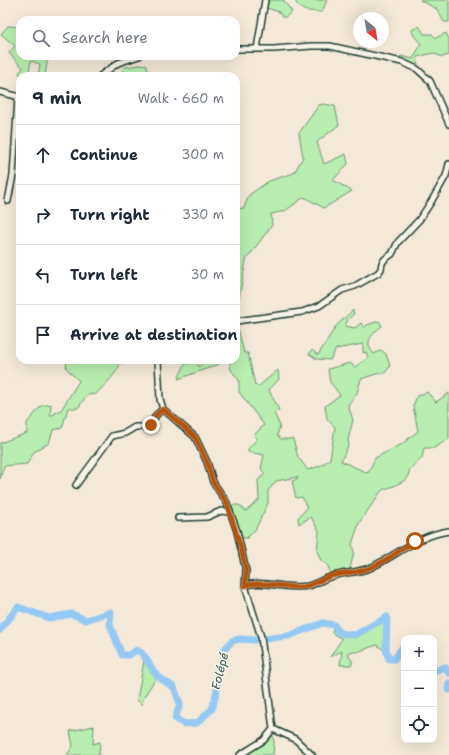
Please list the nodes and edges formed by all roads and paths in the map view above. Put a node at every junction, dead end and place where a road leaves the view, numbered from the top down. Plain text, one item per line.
1 (265, 0) edge
2 (240, 49) edge
3 (257, 49) junction
4 (127, 60) edge
5 (106, 72) edge
6 (0, 92) edge
7 (16, 96) edge
8 (449, 124) edge
9 (16, 136) edge
10 (449, 164) edge
11 (8, 201) dead end
12 (240, 320) edge
13 (158, 364) edge
14 (163, 409) junction
15 (76, 485) dead end
16 (230, 512) junction
17 (178, 518) dead end
18 (449, 531) edge
19 (245, 586) junction
20 (274, 729) junction
21 (240, 755) edge
22 (312, 755) edge

1 - 3 street
2 - 3 street
3 - 8 street
4 - 5 street
6 - 7 street
9 - 11 street
10 - 12 street
13 - 14 street
14 - 15 street
14 - 16 street
16 - 17 street
16 - 19 street
18 - 19 street
19 - 20 street
20 - 21 street
20 - 22 street

